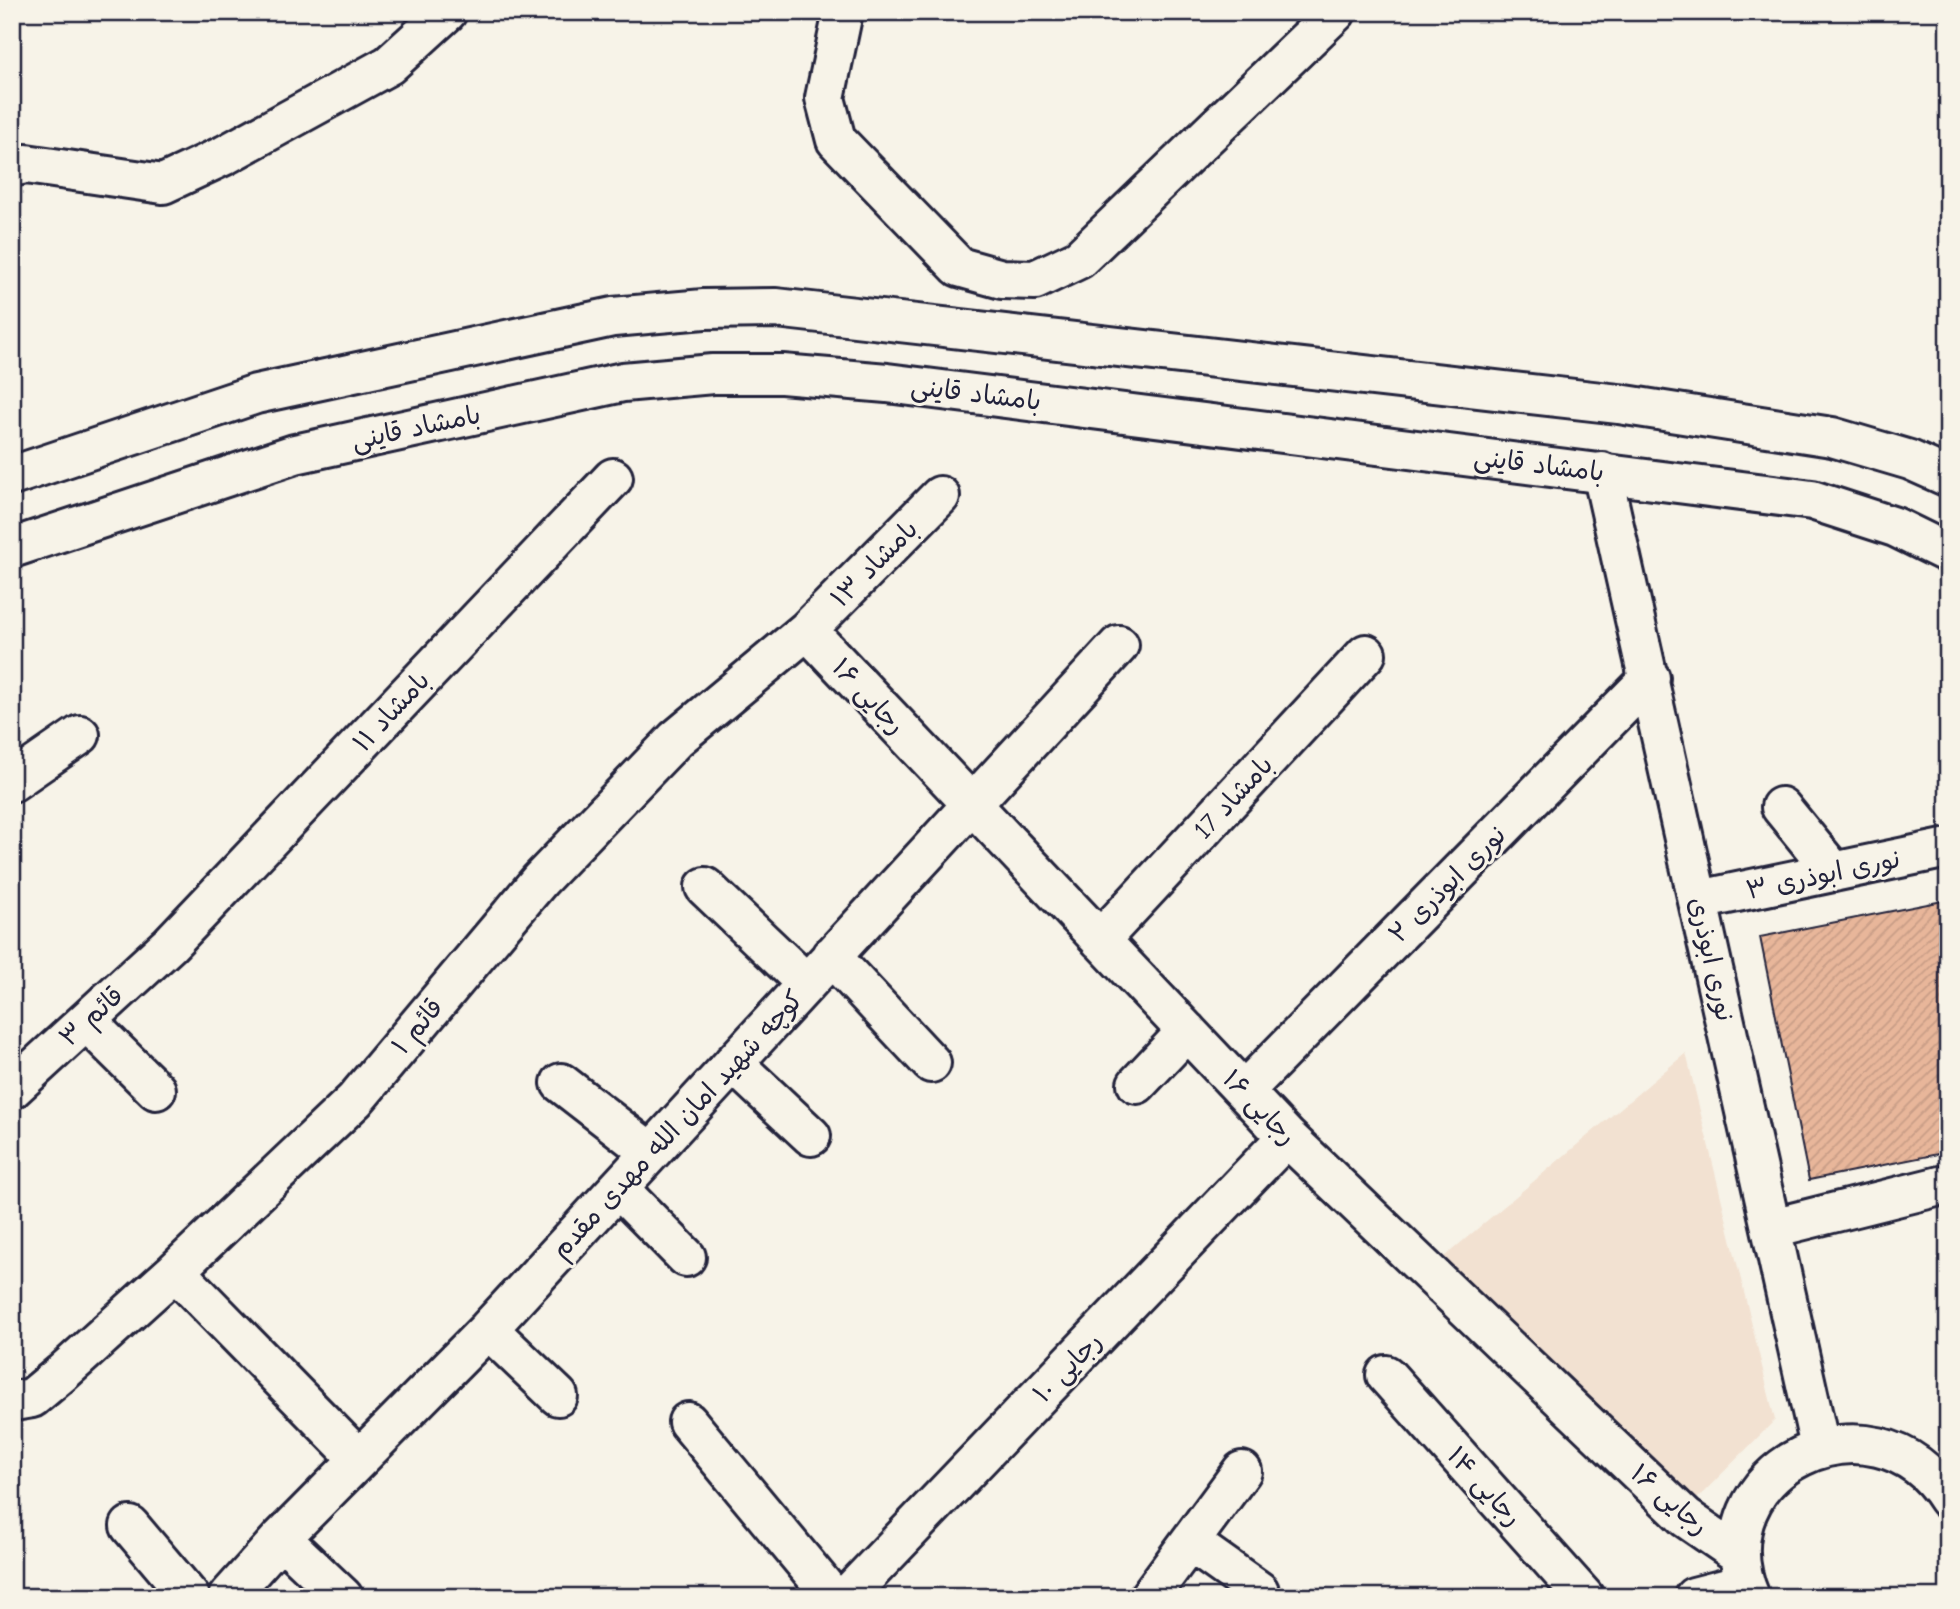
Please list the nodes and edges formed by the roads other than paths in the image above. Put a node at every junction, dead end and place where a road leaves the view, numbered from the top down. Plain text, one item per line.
1 (447, 12) edge
2 (843, 12) edge
3 (1336, 12) edge
4 (12, 167) edge
5 (1602, 472) junction
6 (12, 476) edge
7 (1948, 477) edge
8 (612, 478) dead end
9 (940, 496) dead end
10 (12, 548) edge
11 (1948, 553) edge
12 (807, 630) junction
13 (1119, 645) dead end
14 (1366, 654) dead end
15 (1650, 678) junction
16 (80, 735) dead end
17 (12, 782) edge
18 (972, 805) junction
19 (1781, 807) dead end
20 (1948, 848) edge
21 (1834, 872) junction
22 (705, 887) dead end
23 (1699, 900) junction
24 (1100, 940) junction
25 (170, 944) joint
26 (819, 969) junction
27 (86, 1021) junction
28 (1186, 1031) junction
29 (931, 1062) dead end
30 (733, 1063) junction
31 (561, 1083) dead end
32 (1138, 1084) dead end
33 (12, 1089) edge
34 (156, 1090) dead end
35 (1244, 1091) junction
36 (811, 1136) dead end
37 (1287, 1137) junction
38 (650, 1152) junction
39 (1948, 1185) edge
40 (618, 1188) junction
41 (1772, 1228) junction
42 (686, 1257) dead end
43 (175, 1272) junction
44 (488, 1329) junction
45 (1386, 1376) dead end
46 (558, 1396) dead end
47 (12, 1399) edge
48 (688, 1422) dead end
49 (1821, 1447) junction
50 (359, 1459) junction
51 (1242, 1471) dead end
52 (1947, 1497) edge
53 (130, 1527) dead end
54 (281, 1538) junction
55 (1190, 1542) junction
56 (1745, 1579) edge
57 (1259, 1591) dead end
58 (190, 1597) edge
59 (228, 1597) edge
60 (343, 1597) edge
61 (833, 1597) edge
62 (846, 1597) edge
63 (1149, 1597) edge
64 (1584, 1597) edge
65 (1694, 1597) edge

1 - 4 main road
2 - 3 main road
5 - 10 main road, بامشاد قاینی
5 - 11 main road, بامشاد قاینی
5 - 15 main road, نوری ابوذری
6 - 7 main road
8 - 25 main road, بامشاد ۱۱
9 - 12 main road, بامشاد ۱۳
12 - 18 main road, رجایی ۱۶
12 - 43 main road, قائم ۱
13 - 18 main road, کوچه شهید امان الله مهدی مقدم
14 - 24 main road, بامشاد 17
15 - 23 main road, نوری ابوذری
15 - 35 main road, نوری ابوذری ۲
16 - 17 main road
18 - 24 main road, رجایی ۱۶
18 - 26 main road, کوچه شهید امان الله مهدی مقدم
19 - 21 main road
20 - 21 main road, نوری ابوذری ۳
21 - 23 main road, نوری ابوذری ۳
22 - 26 main road
23 - 41 main road, نوری ابوذری
24 - 28 main road, رجایی ۱۶
25 - 27 main road, قائم ۳
26 - 29 main road
26 - 30 main road, کوچه شهید امان الله مهدی مقدم
27 - 33 main road, قائم ۳
27 - 34 main road
28 - 32 main road
28 - 35 main road, رجایی ۱۶
30 - 36 main road
30 - 38 main road, کوچه شهید امان الله مهدی مقدم
31 - 38 main road
35 - 37 main road, رجایی ۱۶
37 - 56 main road, رجایی ۱۶
37 - 62 main road, رجایی ۱۰
38 - 40 main road, کوچه شهید امان الله مهدی مقدم
39 - 41 main road
40 - 42 main road
40 - 44 main road, کوچه شهید امان الله مهدی مقدم
41 - 49 main road, نوری ابوذری
43 - 47 main road, قائم ۱
43 - 50 main road
44 - 46 main road
44 - 50 main road, کوچه شهید امان الله مهدی مقدم
45 - 64 main road, رجایی ۱۴
48 - 61 main road
49 - 52 main road
49 - 56 main road
50 - 54 main road, کوچه شهید امان الله مهدی مقدم
51 - 55 main road
53 - 58 main road
54 - 59 main road, کوچه شهید امان الله مهدی مقدم
54 - 60 main road
55 - 57 main road
55 - 63 main road
56 - 65 main road

